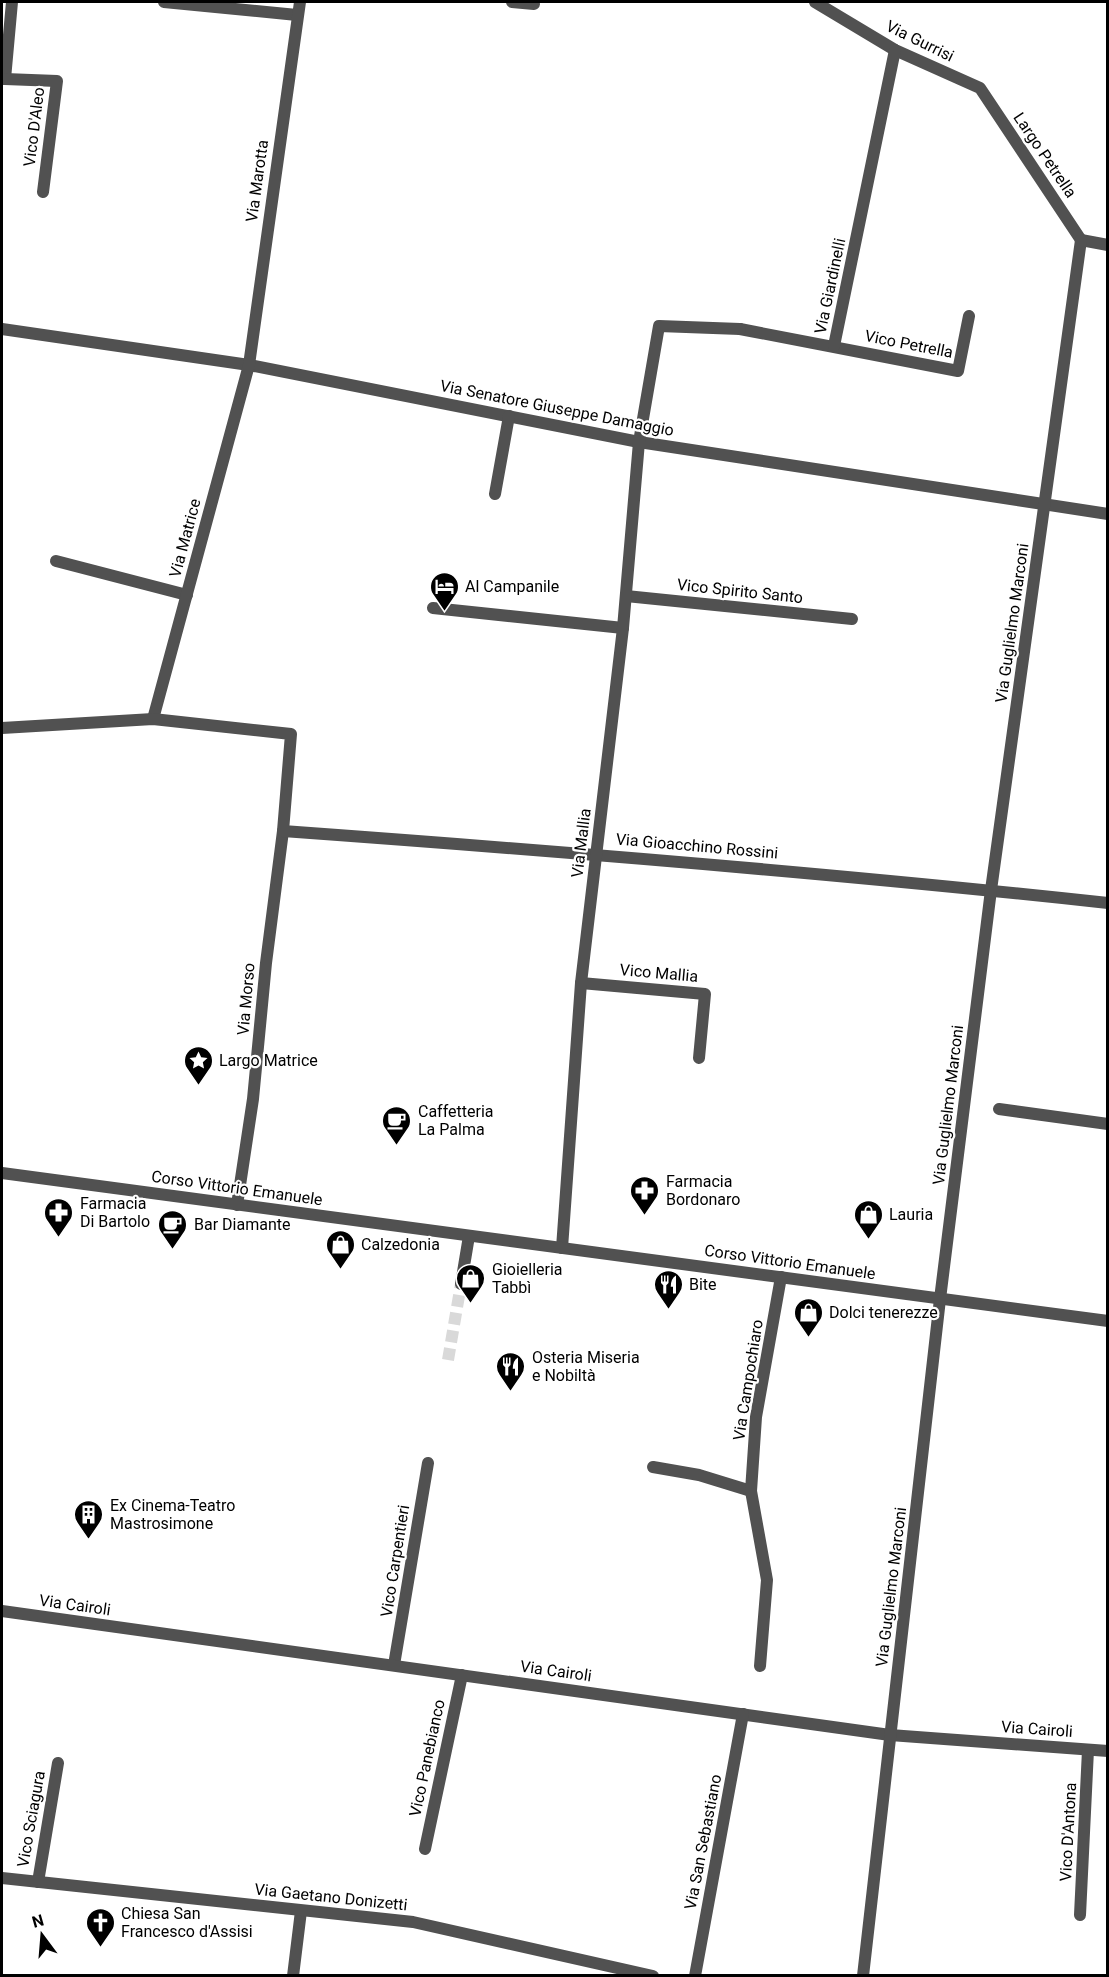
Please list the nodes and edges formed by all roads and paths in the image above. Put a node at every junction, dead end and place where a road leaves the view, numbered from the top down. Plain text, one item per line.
1 (12, 2) edge
2 (164, 2) edge
3 (300, 2) edge
4 (512, 2) edge
5 (815, 2) edge
6 (534, 4) dead end
7 (297, 15) junction
8 (896, 50) junction
9 (3, 79) edge
10 (981, 88) joint
11 (43, 192) dead end
12 (1081, 240) junction
13 (1107, 245) edge
14 (969, 316) dead end
15 (2, 329) edge
16 (834, 346) junction
17 (249, 365) junction
18 (509, 416) junction
19 (639, 442) junction
20 (495, 494) dead end
21 (1045, 503) junction
22 (1107, 514) edge
23 (56, 561) dead end
24 (187, 595) junction
25 (626, 597) junction
26 (433, 608) dead end
27 (852, 619) dead end
28 (623, 627) junction
29 (153, 719) junction
30 (2, 728) edge
31 (284, 831) junction
32 (596, 853) junction
33 (991, 890) junction
34 (1107, 903) edge
35 (581, 983) junction
36 (699, 1058) dead end
37 (999, 1109) dead end
38 (1107, 1124) edge
39 (2, 1173) edge
40 (237, 1205) junction
41 (469, 1236) junction
42 (562, 1248) junction
43 (782, 1277) junction
44 (461, 1284) tunnel mouth
45 (940, 1299) junction
46 (1107, 1321) edge
47 (428, 1462) dead end
48 (653, 1467) dead end
49 (751, 1491) junction
50 (2, 1611) edge
51 (394, 1665) junction
52 (760, 1666) dead end
53 (462, 1675) junction
54 (743, 1714) junction
55 (890, 1735) junction
56 (1088, 1750) junction
57 (1107, 1751) edge
58 (58, 1763) dead end
59 (425, 1849) dead end
60 (2, 1878) edge
61 (38, 1882) junction
62 (301, 1911) junction
63 (1080, 1915) dead end
64 (293, 1976) edge
65 (653, 1976) edge
66 (695, 1976) edge
67 (863, 1976) edge

1 - 9 street
2 - 7 street
3 - 7 street, Via Marotta
4 - 6 street
5 - 8 street, Via Gurrisi
7 - 17 street, Via Marotta
8 - 10 street, Via Gurrisi
8 - 16 street, Via Giardinelli
9 - 11 street, Vico D'Aleo
10 - 12 street, Largo Petrella
12 - 13 street
12 - 21 street, Via Guglielmo Marconi
14 - 16 street, Vico Petrella
15 - 17 street, Via Senatore Giuseppe Damaggio
16 - 19 street, Via Giardinelli
17 - 18 street, Via Senatore Giuseppe Damaggio
17 - 24 street, Via Matrice
18 - 19 street, Via Senatore Giuseppe Damaggio
18 - 20 street
19 - 21 street, Via Senatore Giuseppe Damaggio
19 - 25 street, Via Mallia
21 - 22 street, Via Senatore Giuseppe Damaggio
21 - 33 street, Via Guglielmo Marconi
23 - 24 street
24 - 29 street, Via Matrice
25 - 27 street, Vico Spirito Santo
25 - 28 street, Via Mallia
26 - 28 street
28 - 32 street, Via Mallia
29 - 30 street
29 - 31 street
31 - 32 street, Via Gioacchino Rossini
31 - 40 street, Via Morso
32 - 33 street, Via Gioacchino Rossini
32 - 35 street, Via Mallia
33 - 34 street, Via Gioacchino Rossini
33 - 45 street, Via Guglielmo Marconi
35 - 36 street, Vico Mallia
35 - 42 street, Via Mallia
37 - 38 street
39 - 40 street, Corso Vittorio Emanuele
40 - 41 street, Corso Vittorio Emanuele
41 - 42 street, Corso Vittorio Emanuele
41 - 44 street
42 - 43 street, Corso Vittorio Emanuele
43 - 45 street, Corso Vittorio Emanuele
43 - 49 street, Via Campochiaro
45 - 46 street, Corso Vittorio Emanuele
45 - 55 street, Via Guglielmo Marconi
47 - 51 street, Vico Carpentieri
48 - 49 street
49 - 52 street, Via Campochiaro
50 - 51 street, Via Cairoli
51 - 53 street, Via Cairoli
53 - 54 street, Via Cairoli
53 - 59 street, Vico Panebianco
54 - 55 street, Via Cairoli
54 - 66 street, Via San Sebastiano
55 - 56 street, Via Cairoli
55 - 67 street, Via Guglielmo Marconi
56 - 57 street, Via Cairoli
56 - 63 street, Vico D'Antona
58 - 61 street, Vico Sciagura
60 - 61 street, Via Gaetano Donizetti
61 - 62 street, Via Gaetano Donizetti
62 - 64 street
62 - 65 street, Via Gaetano Donizetti

